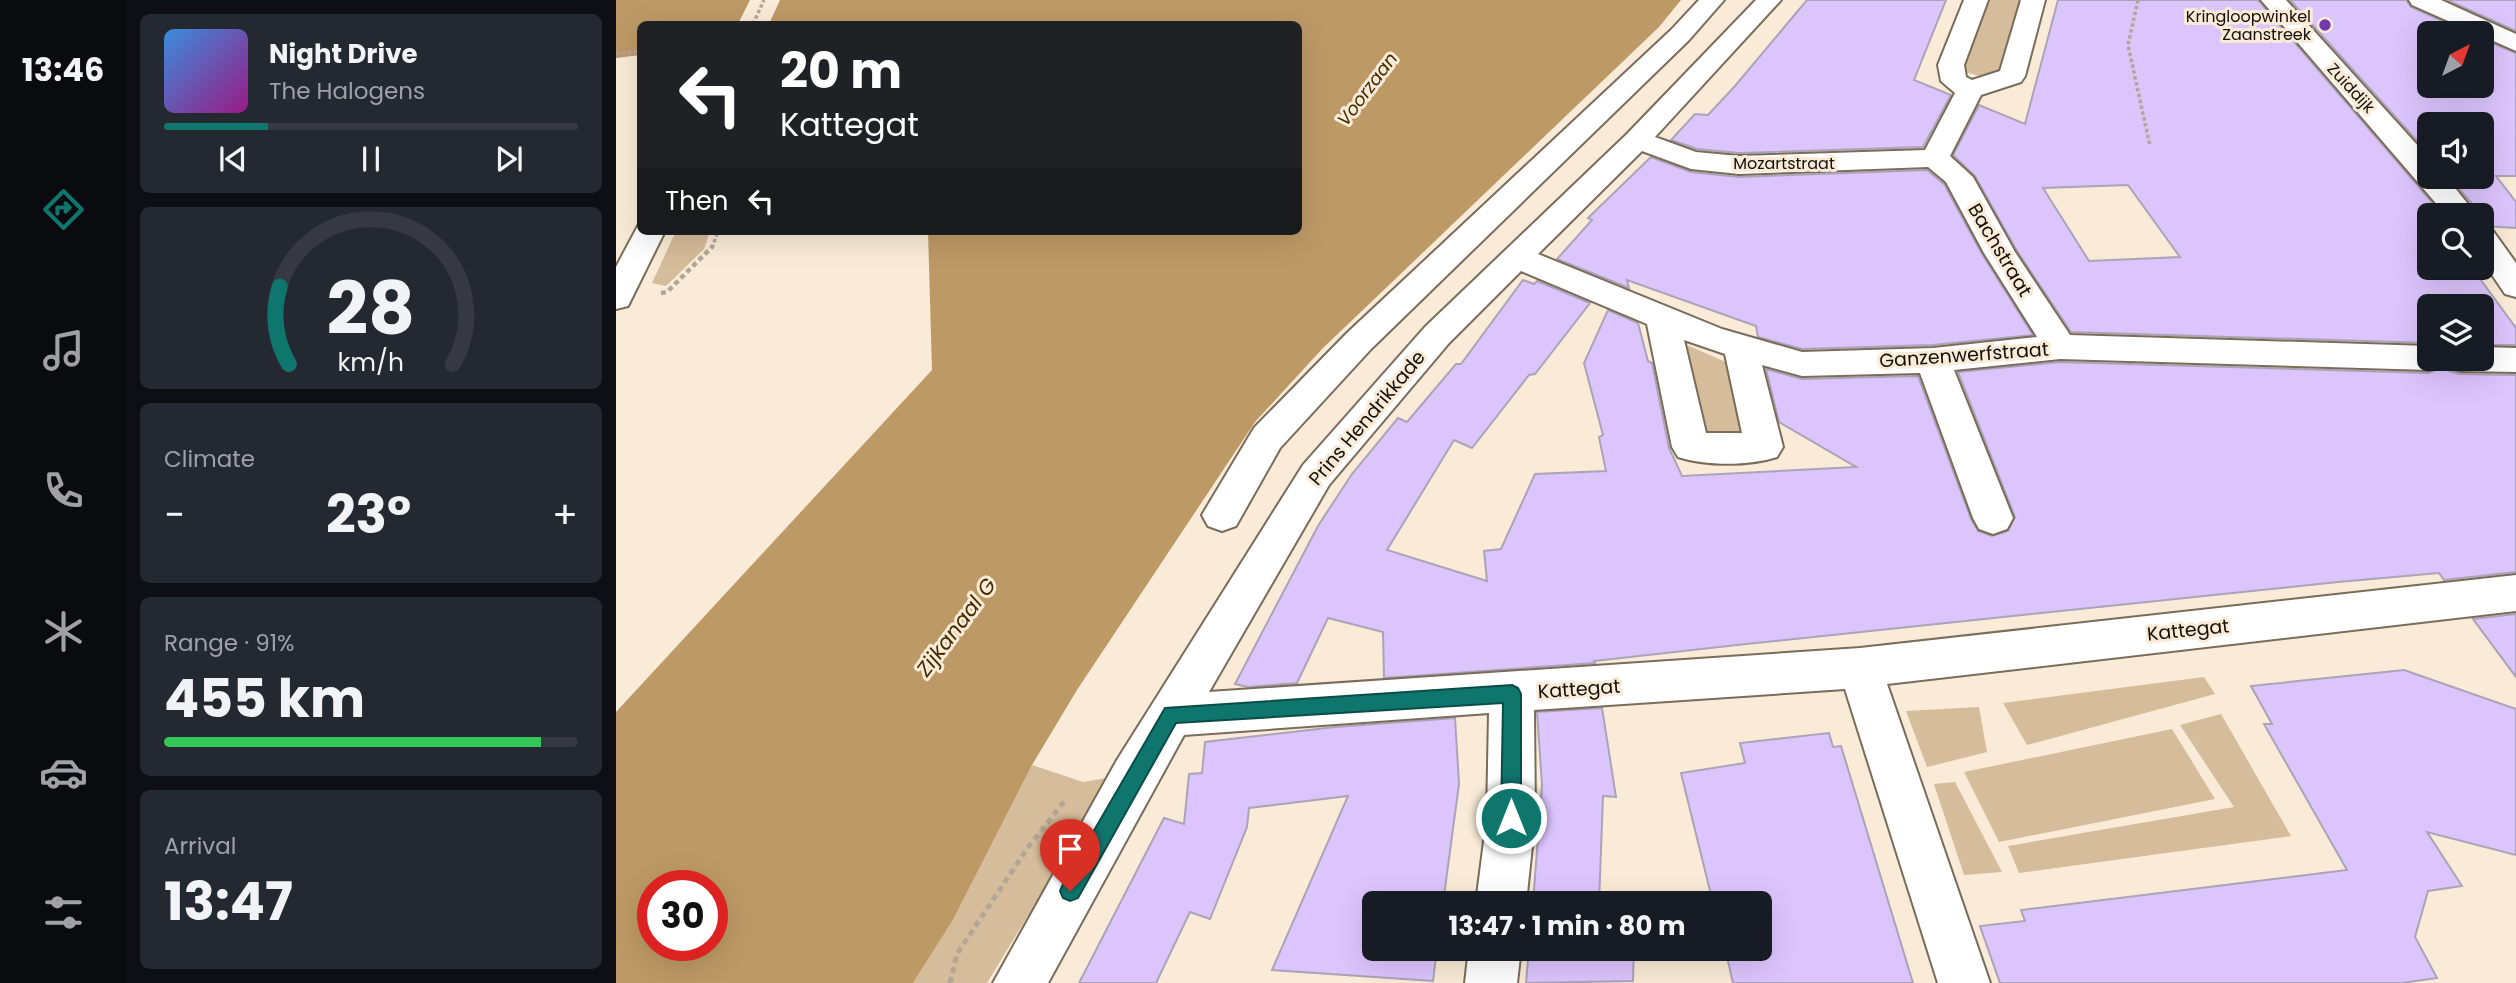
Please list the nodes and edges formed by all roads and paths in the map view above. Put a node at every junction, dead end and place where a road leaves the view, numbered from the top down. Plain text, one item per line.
1 (764, 0) edge
2 (1712, 0) edge
3 (1769, 0) edge
4 (1976, 0) edge
5 (2033, 0) edge
6 (2138, 0) edge
7 (2273, 0) edge
8 (2421, 0) edge
9 (754, 21) edge
10 (2516, 43) edge
11 (637, 51) edge
12 (616, 54) edge
13 (1970, 90) junction
14 (1637, 140) junction
15 (2150, 146) dead end
16 (1934, 158) junction
17 (2417, 162) edge
18 (2440, 189) edge
19 (2452, 203) edge
20 (648, 235) edge
21 (717, 235) edge
22 (2499, 252) edge
23 (1518, 258) junction
24 (2516, 286) edge
25 (654, 295) dead end
26 (616, 298) edge
27 (1662, 318) junction
28 (1740, 346) junction
29 (2060, 347) junction
30 (2417, 358) edge
31 (1933, 360) junction
32 (2494, 360) edge
33 (2516, 360) edge
34 (1222, 514) dead end
35 (1993, 519) dead end
36 (2516, 593) edge
37 (1860, 668) junction
38 (1512, 694) junction
39 (1171, 715) junction
40 (1070, 793) dead end
41 (1502, 891) edge
42 (1494, 961) edge
43 (950, 983) edge
44 (1019, 983) edge
45 (1491, 983) edge
46 (1964, 983) edge

1 - 9 path
2 - 34 street
3 - 14 street, Prins Hendrikkade
4 - 13 street
5 - 13 street
6 - 15 path
7 - 17 street, Zuiddijk
8 - 10 street
11 - 12 path
13 - 16 street
14 - 16 street, Mozartstraat
14 - 23 street, Prins Hendrikkade
16 - 29 street, Bachstraat
18 - 19 street, Zuiddijk
20 - 26 street
21 - 25 path
22 - 24 street
23 - 27 street, Ganzenwerfstraat
23 - 39 street, Prins Hendrikkade
27 - 28 street, Ganzenwerfstraat
27 - 28 street
28 - 31 street, Ganzenwerfstraat
29 - 30 street, Ganzenwerfstraat
29 - 31 street, Ganzenwerfstraat
31 - 35 street
32 - 33 street
36 - 37 street, Kattegat
37 - 38 street, Kattegat
37 - 46 street
38 - 39 street, Kattegat
38 - 41 street
39 - 44 street, Prins Hendrikkade
40 - 43 path
42 - 45 street

